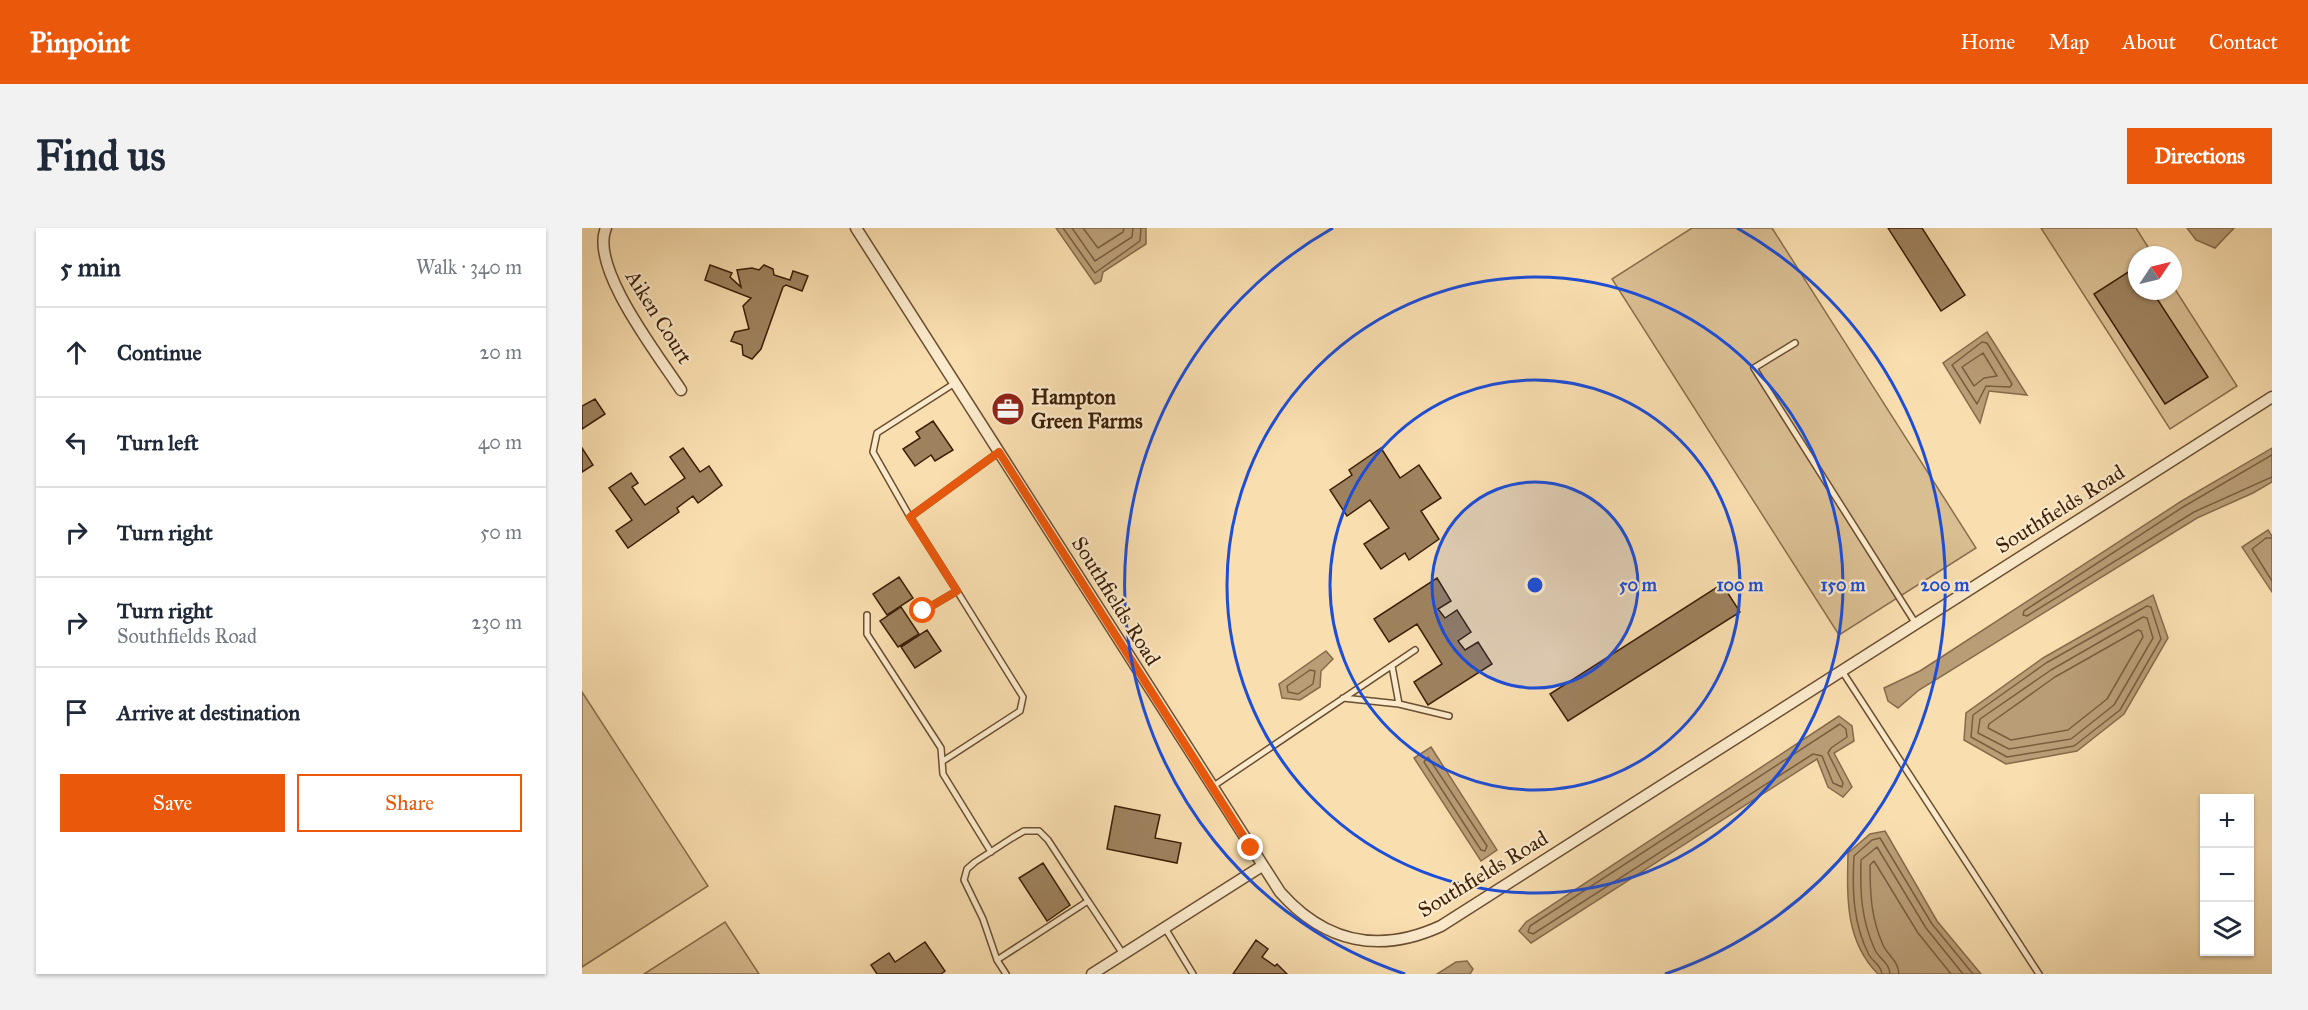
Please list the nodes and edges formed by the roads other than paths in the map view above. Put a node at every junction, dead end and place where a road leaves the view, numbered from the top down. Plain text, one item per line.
1 (606, 228) edge
2 (856, 228) edge
3 (1795, 343) dead end
4 (955, 383) junction
5 (681, 390) dead end
6 (2272, 397) edge
7 (999, 452) junction
8 (910, 517) junction
9 (957, 591) junction
10 (923, 611) dead end
11 (867, 615) dead end
12 (1916, 624) junction
13 (1415, 650) dead end
14 (1392, 666) junction
15 (1842, 671) junction
16 (1343, 699) junction
17 (1399, 704) junction
18 (1449, 716) dead end
19 (943, 761) junction
20 (1212, 787) junction
21 (991, 852) junction
22 (1262, 866) junction
23 (1088, 901) junction
24 (1165, 928) junction
25 (1123, 954) junction
26 (997, 960) junction
27 (1006, 974) edge
28 (1092, 974) edge
29 (1193, 974) edge
30 (2039, 974) edge

1 - 5 street, Aiken Court
2 - 4 street, Southfields Road
3 - 12 lane
4 - 7 street, Southfields Road
4 - 8 lane
6 - 12 street, Southfields Road
7 - 8 lane
7 - 20 street, Southfields Road
8 - 9 lane
9 - 10 lane
9 - 19 lane
11 - 19 lane
12 - 15 street, Southfields Road
13 - 14 lane
14 - 16 lane
14 - 17 lane
15 - 22 street, Southfields Road
15 - 30 lane
16 - 17 lane
16 - 20 lane
17 - 18 lane
19 - 21 lane
20 - 22 street, Southfields Road
21 - 23 lane
21 - 26 lane
22 - 24 street
23 - 25 lane
23 - 26 lane
24 - 25 street
24 - 29 lane
25 - 28 street
26 - 27 lane

